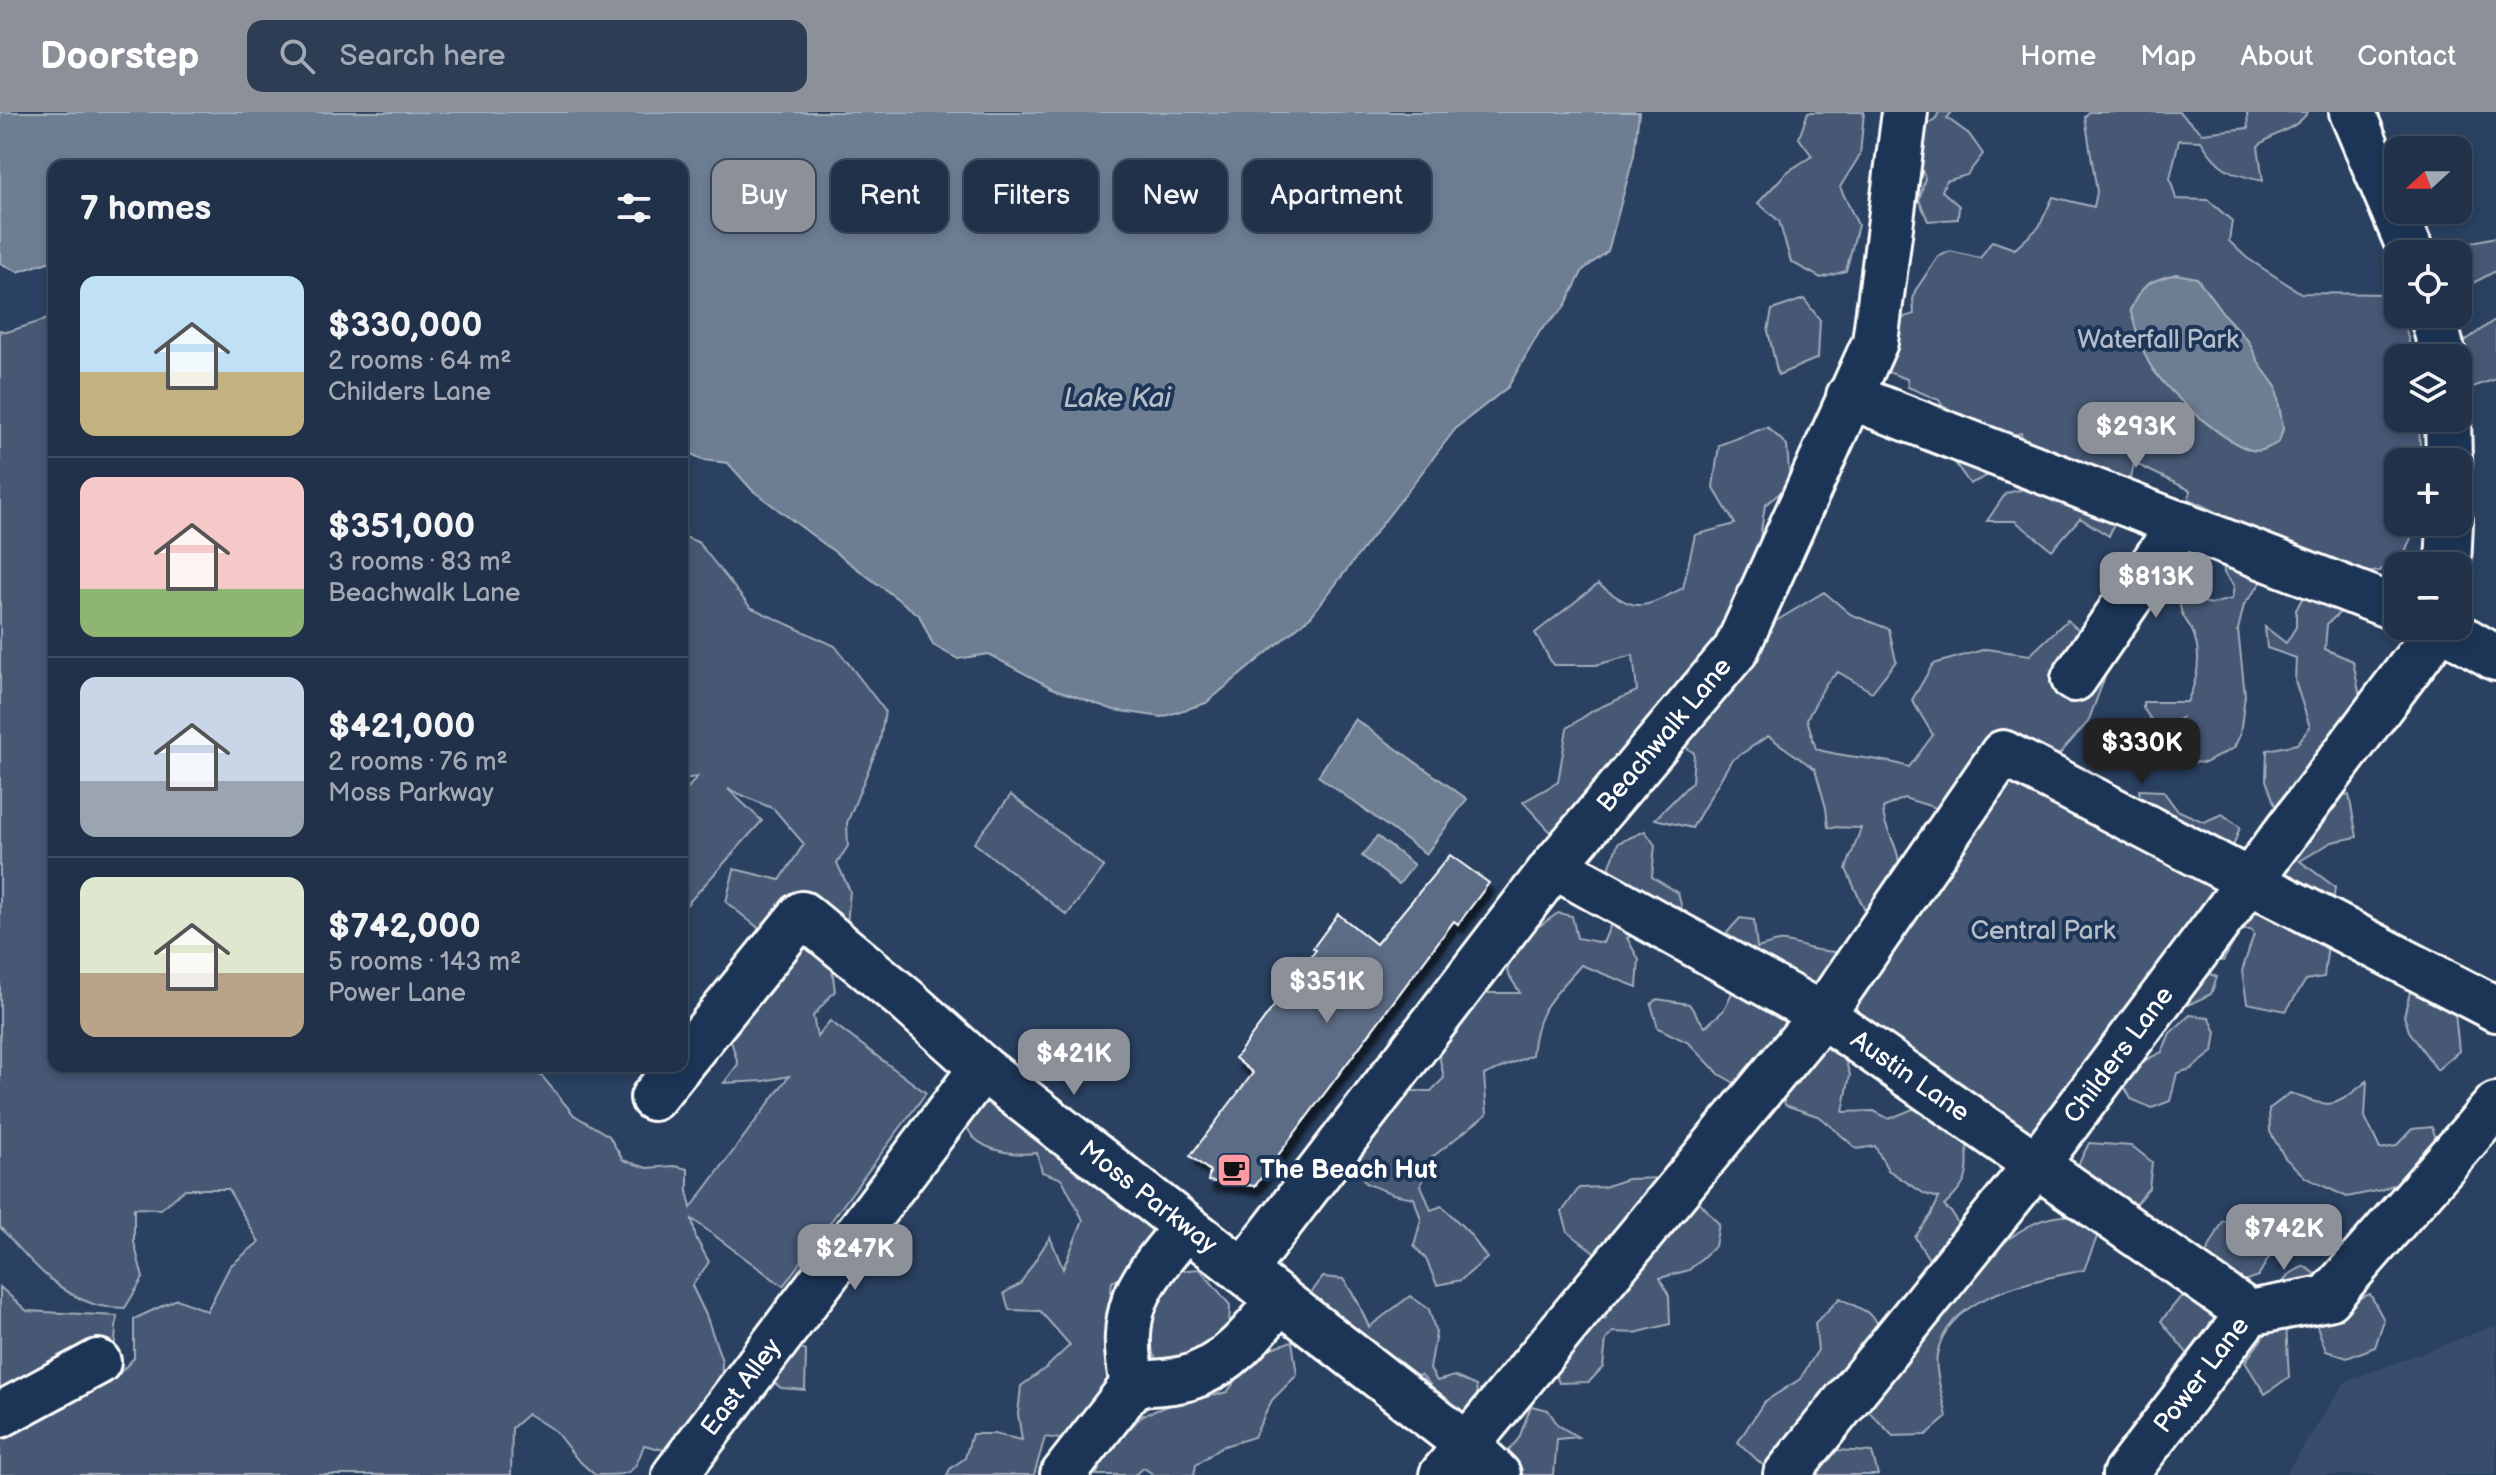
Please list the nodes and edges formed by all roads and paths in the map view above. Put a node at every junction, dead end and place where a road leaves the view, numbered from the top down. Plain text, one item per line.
1 (1905, 112) edge
2 (2352, 112) edge
3 (2406, 240) edge
4 (1849, 396) junction
5 (2181, 523) junction
6 (2384, 603) edge
7 (2431, 640) edge
8 (2465, 640) edge
9 (2496, 658) edge
10 (2074, 679) dead end
11 (1554, 866) junction
12 (2251, 880) junction
13 (2496, 1009) edge
14 (1822, 1015) junction
15 (688, 1055) edge
16 (982, 1068) junction
17 (2496, 1105) edge
18 (2036, 1165) junction
19 (1186, 1227) junction
20 (1243, 1271) junction
21 (1280, 1300) junction
22 (2249, 1313) junction
23 (98, 1362) dead end
24 (1133, 1385) junction
25 (0, 1415) edge
26 (1454, 1460) edge
27 (675, 1475) edge
28 (1063, 1475) edge
29 (1498, 1475) edge
30 (1786, 1475) edge
31 (2125, 1475) edge

1 - 4 street, Beachwalk Lane
2 - 3 street
4 - 5 street
4 - 11 street, Beachwalk Lane
5 - 6 street
5 - 10 street
7 - 12 street, Childers Lane
8 - 9 street
11 - 14 street, Austin Lane
11 - 20 street, Beachwalk Lane
12 - 13 street
12 - 14 street
12 - 18 street, Childers Lane
14 - 18 street, Austin Lane
14 - 26 street
15 - 16 street, Moss Parkway
16 - 19 street, Moss Parkway
16 - 27 street, East Alley
17 - 22 street, Power Lane
18 - 22 street, Austin Lane
18 - 30 street, Childers Lane
19 - 20 street, Moss Parkway
19 - 24 street
20 - 21 street, Moss Parkway
21 - 24 street
21 - 26 street, Moss Parkway
22 - 31 street, Power Lane
23 - 25 street
24 - 28 street
26 - 29 street, Moss Parkway

